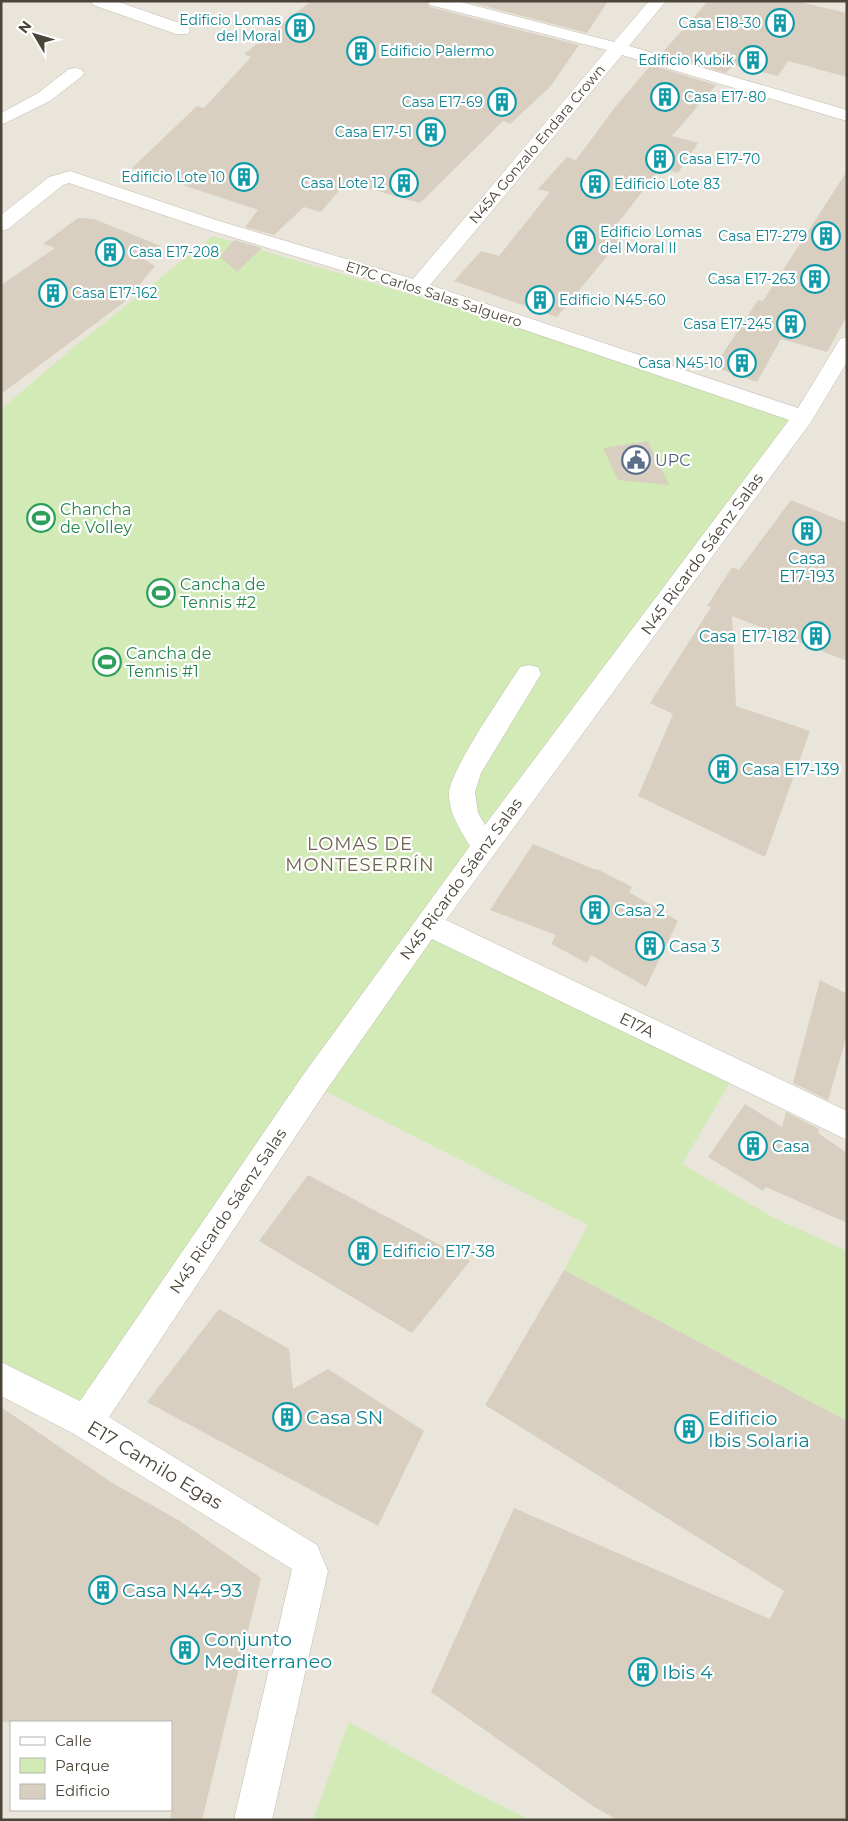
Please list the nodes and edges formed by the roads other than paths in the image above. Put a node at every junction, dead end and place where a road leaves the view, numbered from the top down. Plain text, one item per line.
1 (99, 1) edge
2 (436, 1) edge
3 (658, 1) edge
4 (182, 30) dead end
5 (618, 48) junction
6 (75, 73) dead end
7 (847, 116) edge
8 (1, 120) edge
9 (1, 225) edge
10 (417, 287) junction
11 (847, 344) edge
12 (803, 417) junction
13 (529, 674) dead end
14 (485, 848) junction
15 (427, 924) junction
16 (847, 1126) edge
17 (1, 1378) edge
18 (86, 1422) junction
19 (252, 1820) edge

1 - 4 street
2 - 5 street
3 - 5 street, N45A Gonzalo Endara Crown
5 - 7 street
5 - 10 street, N45A Gonzalo Endara Crown
6 - 8 street
9 - 10 street, E17C Carlos Salas Salguero
10 - 12 street, E17C Carlos Salas Salguero
11 - 12 street, N45 Ricardo Sáenz Salas
12 - 14 street, N45 Ricardo Sáenz Salas
13 - 14 street
14 - 15 street, N45 Ricardo Sáenz Salas
15 - 16 street, E17A
15 - 18 street, N45 Ricardo Sáenz Salas
17 - 18 street, E17 Camilo Egas
18 - 19 street, E17 Camilo Egas

